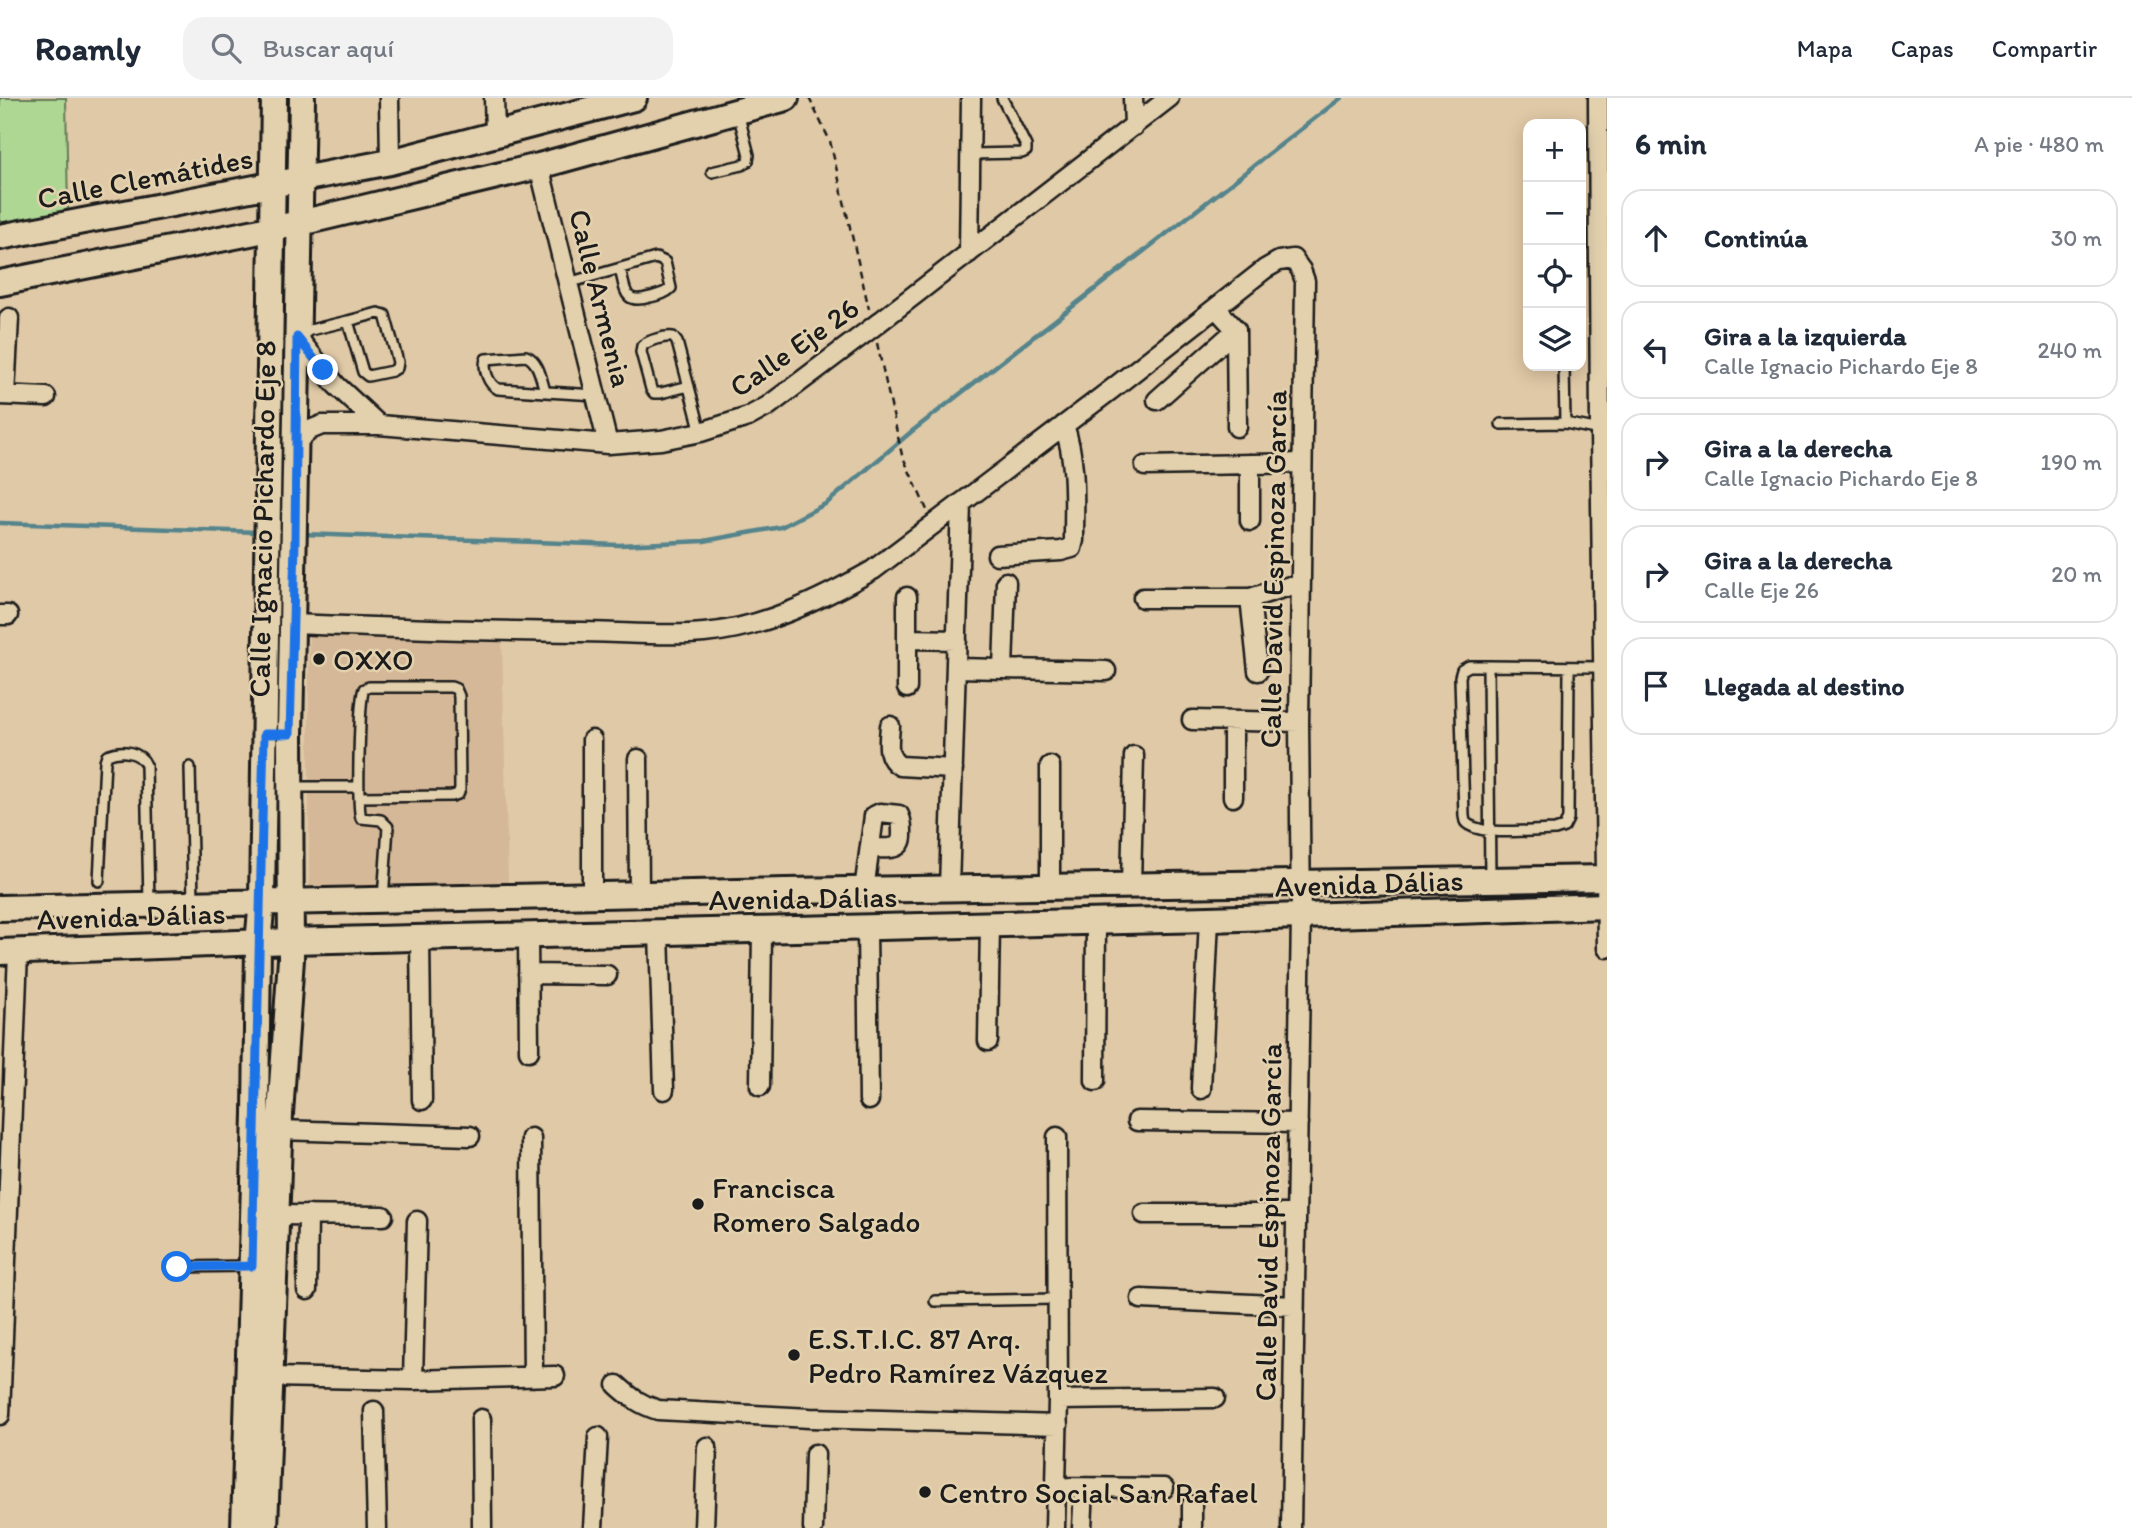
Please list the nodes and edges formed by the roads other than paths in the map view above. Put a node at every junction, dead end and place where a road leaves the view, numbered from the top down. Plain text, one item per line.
1 (274, 98) edge
2 (302, 98) edge
3 (389, 98) edge
4 (494, 98) edge
5 (634, 98) edge
6 (786, 98) edge
7 (971, 98) edge
8 (1002, 98) edge
9 (1170, 98) edge
10 (1598, 98) edge
11 (1130, 101) edge
12 (737, 111) junction
13 (1134, 126) junction
14 (1603, 132) edge
15 (495, 134) junction
16 (970, 154) junction
17 (390, 162) junction
18 (539, 166) junction
19 (712, 172) dead end
20 (300, 181) junction
21 (272, 186) junction
22 (300, 223) junction
23 (271, 229) junction
24 (0, 237) edge
25 (969, 253) junction
26 (620, 269) junction
27 (568, 283) junction
28 (0, 284) edge
29 (1216, 307) junction
30 (9, 318) dead end
31 (348, 321) junction
32 (1236, 330) junction
33 (297, 335) junction
34 (3, 350) edge
35 (1564, 371) edge
36 (689, 386) junction
37 (545, 391) junction
38 (3, 395) edge
39 (596, 395) junction
40 (46, 397) dead end
41 (1157, 400) dead end
42 (1565, 423) junction
43 (1501, 424) dead end
44 (379, 425) junction
45 (1064, 425) junction
46 (1237, 427) dead end
47 (1600, 430) junction
48 (701, 432) junction
49 (296, 442) junction
50 (608, 444) junction
51 (1301, 463) junction
52 (1250, 464) junction
53 (1145, 466) dead end
54 (961, 503) junction
55 (1604, 510) edge
56 (1250, 521) dead end
57 (997, 555) dead end
58 (1006, 582) dead end
59 (1300, 583) junction
60 (907, 597) dead end
61 (1143, 598) dead end
62 (1250, 598) junction
63 (293, 624) junction
64 (907, 639) junction
65 (957, 640) junction
66 (1488, 666) junction
67 (1569, 667) junction
68 (1602, 667) junction
69 (956, 668) junction
70 (1003, 669) junction
71 (1107, 671) dead end
72 (1258, 671) dead end
73 (907, 688) dead end
74 (1192, 720) dead end
75 (1233, 720) junction
76 (1299, 722) junction
77 (890, 726) dead end
78 (264, 734) junction
79 (290, 734) junction
80 (592, 740) dead end
81 (1134, 756) dead end
82 (638, 759) dead end
83 (1049, 766) dead end
84 (190, 767) dead end
85 (953, 769) junction
86 (290, 787) junction
87 (359, 792) junction
88 (1233, 797) dead end
89 (1489, 830) junction
90 (871, 848) dead end
91 (1606, 878) edge
92 (1490, 879) junction
93 (99, 881) dead end
94 (1301, 882) junction
95 (1123, 885) junction
96 (1050, 886) junction
97 (949, 888) junction
98 (864, 890) junction
99 (786, 891) junction
100 (639, 894) junction
101 (592, 895) junction
102 (490, 898) junction
103 (383, 900) junction
104 (262, 901) junction
105 (193, 903) junction
106 (290, 903) junction
107 (149, 904) junction
108 (1606, 906) edge
109 (0, 908) edge
110 (1301, 917) junction
111 (1209, 919) junction
112 (1106, 922) junction
113 (990, 925) junction
114 (867, 928) junction
115 (774, 931) junction
116 (659, 933) junction
117 (528, 936) junction
118 (489, 937) junction
119 (420, 939) junction
120 (290, 942) junction
121 (258, 943) junction
122 (1607, 948) edge
123 (9, 952) edge
124 (528, 974) junction
125 (607, 975) dead end
126 (988, 1041) dead end
127 (529, 1051) dead end
128 (7, 1066) edge
129 (1095, 1081) dead end
130 (760, 1086) dead end
131 (1201, 1089) dead end
132 (664, 1090) dead end
133 (422, 1100) dead end
134 (869, 1100) dead end
135 (1137, 1121) dead end
136 (1298, 1124) junction
137 (279, 1130) junction
138 (470, 1136) dead end
139 (1057, 1138) dead end
140 (531, 1139) dead end
141 (5, 1177) edge
142 (1144, 1214) dead end
143 (1296, 1214) junction
144 (276, 1215) junction
145 (308, 1215) junction
146 (383, 1216) dead end
147 (417, 1221) dead end
148 (252, 1266) junction
149 (177, 1267) dead end
150 (307, 1290) dead end
151 (1058, 1299) junction
152 (1141, 1299) dead end
153 (936, 1300) dead end
154 (1294, 1306) junction
155 (1, 1372) edge
156 (555, 1376) dead end
157 (272, 1377) junction
158 (533, 1377) junction
159 (413, 1380) junction
160 (617, 1385) dead end
161 (1215, 1398) dead end
162 (1058, 1400) junction
163 (374, 1411) dead end
164 (0, 1415) edge
165 (481, 1419) dead end
166 (1058, 1425) junction
167 (598, 1437) dead end
168 (707, 1447) dead end
169 (815, 1454) dead end
170 (1056, 1488) junction
171 (1083, 1488) junction
172 (1164, 1488) dead end
173 (1192, 1505) dead end
174 (244, 1528) edge
175 (265, 1528) edge
176 (377, 1528) edge
177 (482, 1528) edge
178 (593, 1528) edge
179 (704, 1528) edge
180 (813, 1528) edge
181 (1055, 1528) edge
182 (1082, 1528) edge
183 (1192, 1528) edge
184 (1291, 1528) edge

1 - 21 main road, Calle Ignacio Pichardo Eje 8
2 - 20 main road, Calle Ignacio Pichardo Eje 8
3 - 17 street
4 - 15 street
5 - 15 main road, Calle Clemátides
6 - 12 main road
7 - 16 street
8 - 16 lane
9 - 13 street, Calle Eje 26
10 - 14 street
11 - 13 street
12 - 18 main road
12 - 19 lane
13 - 25 street, Calle Eje 26
14 - 47 street
15 - 17 main road, Calle Clemátides
16 - 25 street
17 - 20 main road, Calle Clemátides
18 - 22 main road
18 - 27 street, Calle Armenia
20 - 21 main road, Calle Clemátides
20 - 22 main road, Calle Ignacio Pichardo Eje 8
21 - 23 main road, Calle Ignacio Pichardo Eje 8
21 - 24 main road, Calle Clemátides
22 - 23 main road
22 - 33 main road, Calle Ignacio Pichardo Eje 8
23 - 28 main road
23 - 78 main road, Calle Ignacio Pichardo Eje 8
25 - 48 street, Calle Eje 26
26 - 26 lane
26 - 27 lane
27 - 39 street, Calle Armenia
29 - 32 street
29 - 45 street
29 - 51 street, Calle David Espinoza García
30 - 34 street
31 - 31 lane
31 - 33 lane
32 - 41 street
32 - 46 street
33 - 44 street
33 - 49 main road, Calle Ignacio Pichardo Eje 8
34 - 38 street
35 - 42 lane
36 - 36 lane
36 - 48 lane
37 - 37 lane
37 - 39 lane
38 - 40 street
39 - 50 street, Calle Armenia
42 - 43 lane
42 - 47 lane
44 - 49 street, Calle Eje 26
44 - 50 street, Calle Eje 26
45 - 54 street
45 - 57 street
47 - 55 street
48 - 50 street, Calle Eje 26
49 - 63 main road, Calle Ignacio Pichardo Eje 8
51 - 52 street
51 - 59 street, Calle David Espinoza García
52 - 53 street
52 - 56 street
54 - 63 street
54 - 65 street
55 - 68 street
58 - 70 street
59 - 62 street
59 - 76 street, Calle David Espinoza García
60 - 64 street
61 - 62 street
62 - 72 street
63 - 79 main road, Calle Ignacio Pichardo Eje 8
64 - 65 street
64 - 73 street
65 - 69 street
66 - 67 lane
66 - 89 lane
66 - 89 lane
67 - 68 lane
67 - 89 lane
68 - 91 street
69 - 70 street
69 - 85 street
70 - 71 street
74 - 75 street
75 - 76 street
75 - 88 street
76 - 94 street, Calle David Espinoza García
77 - 85 street
78 - 79 main road
78 - 104 main road, Calle Ignacio Pichardo Eje 8
79 - 86 main road, Calle Ignacio Pichardo Eje 8
80 - 101 street
81 - 95 street
82 - 100 street
83 - 96 street
84 - 105 lane
85 - 97 street
86 - 87 lane
86 - 106 main road, Calle Ignacio Pichardo Eje 8
87 - 87 lane
87 - 103 lane
89 - 92 lane
90 - 98 street
91 - 92 main road, Avenida Dálias
91 - 108 street
92 - 94 main road, Avenida Dálias
93 - 107 lane
94 - 95 main road, Avenida Dálias
94 - 110 street, Calle David Espinoza García
95 - 96 main road, Avenida Dálias
95 - 112 main road
96 - 97 main road, Avenida Dálias
97 - 98 main road, Avenida Dálias
98 - 99 main road, Avenida Dálias
99 - 100 main road, Avenida Dálias
99 - 115 main road
100 - 101 main road, Avenida Dálias
101 - 102 main road, Avenida Dálias
102 - 103 main road, Avenida Dálias
102 - 118 main road
103 - 106 main road, Avenida Dálias
104 - 105 main road, Avenida Dálias
104 - 106 main road, Avenida Dálias
104 - 121 main road, Calle Ignacio Pichardo Eje 8
105 - 107 main road, Avenida Dálias
106 - 120 main road, Calle Ignacio Pichardo Eje 8
107 - 109 main road, Avenida Dálias
108 - 110 main road, Avenida Dálias
108 - 122 street
110 - 111 main road, Avenida Dálias
110 - 136 street, Calle David Espinoza García
111 - 112 main road, Avenida Dálias
111 - 131 street
112 - 113 main road, Avenida Dálias
112 - 129 street
113 - 114 main road, Avenida Dálias
113 - 126 street
114 - 115 main road, Avenida Dálias
114 - 134 street
115 - 116 main road, Avenida Dálias
115 - 130 street
116 - 117 main road, Avenida Dálias
116 - 132 street
117 - 118 main road, Avenida Dálias
117 - 124 street
118 - 119 main road, Avenida Dálias
119 - 120 main road, Avenida Dálias
119 - 133 street
120 - 121 main road, Avenida Dálias
120 - 137 main road, Calle Ignacio Pichardo Eje 8
121 - 123 main road, Avenida Dálias
121 - 148 main road, Calle Ignacio Pichardo Eje 8
123 - 128 street
124 - 125 street
124 - 127 street
128 - 141 street
135 - 136 street
136 - 143 street, Calle David Espinoza García
137 - 138 street
137 - 144 main road, Calle Ignacio Pichardo Eje 8
139 - 151 street
140 - 158 street
141 - 155 street
142 - 143 street
143 - 154 street, Calle David Espinoza García
144 - 145 street
144 - 157 main road, Calle Ignacio Pichardo Eje 8
145 - 146 street
145 - 150 street
147 - 159 street
148 - 149 lane
148 - 174 main road, Calle Ignacio Pichardo Eje 8
151 - 153 lane
151 - 162 street
152 - 154 street
154 - 184 street, Calle David Espinoza García
155 - 164 street
156 - 158 street
157 - 159 street
157 - 175 main road, Calle Ignacio Pichardo Eje 8
158 - 159 street
160 - 166 street
161 - 162 street
162 - 166 street
163 - 176 street
165 - 177 street
166 - 170 street
167 - 178 street
168 - 179 street
169 - 180 street
170 - 171 street
170 - 181 street
171 - 172 street
171 - 182 street
173 - 183 street

